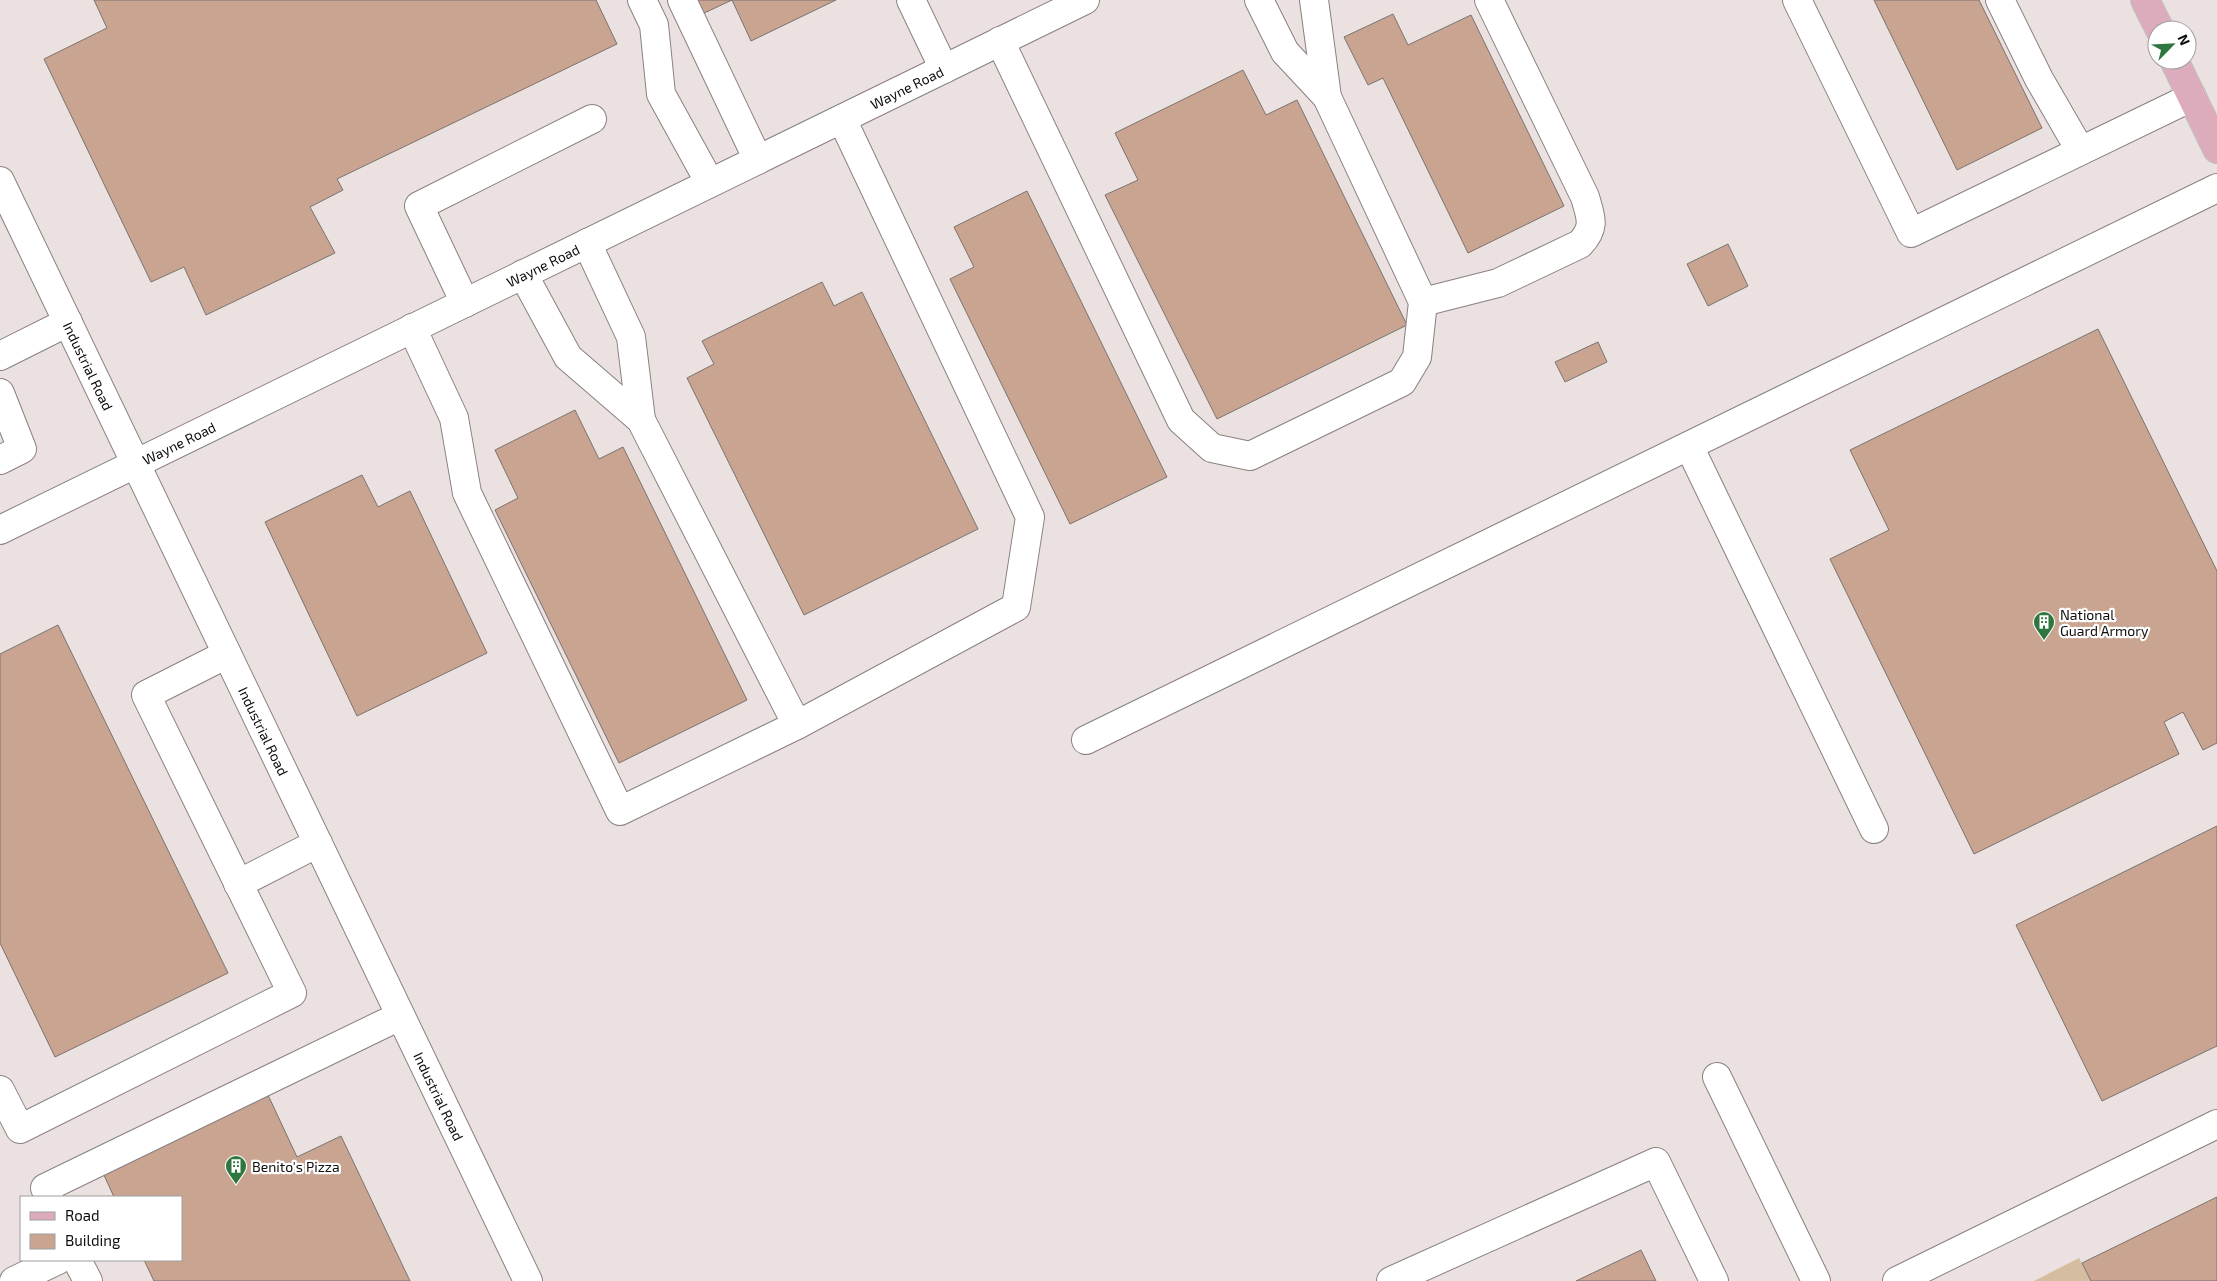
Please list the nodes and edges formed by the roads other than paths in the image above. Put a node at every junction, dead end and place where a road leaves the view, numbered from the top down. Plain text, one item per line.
1 (642, 0) edge
2 (682, 0) edge
3 (911, 0) edge
4 (1085, 0) edge
5 (1259, 0) edge
6 (1314, 0) edge
7 (1489, 0) edge
8 (1797, 0) edge
9 (2000, 0) edge
10 (2145, 0) edge
11 (2155, 20) edge
12 (1000, 42) junction
13 (944, 69) junction
14 (2179, 70) edge
15 (1327, 96) junction
16 (2192, 97) junction
17 (592, 119) dead end
18 (842, 119) junction
19 (2217, 149) edge
20 (2080, 150) junction
21 (758, 160) junction
22 (0, 181) edge
23 (710, 183) junction
24 (2217, 188) edge
25 (587, 243) junction
26 (523, 274) junction
27 (1423, 302) junction
28 (464, 303) junction
29 (68, 322) junction
30 (412, 328) junction
31 (0, 356) edge
32 (0, 393) edge
33 (640, 420) junction
34 (1689, 446) junction
35 (0, 460) edge
36 (136, 464) junction
37 (0, 530) edge
38 (227, 654) junction
39 (797, 725) junction
40 (1086, 740) dead end
41 (1874, 829) dead end
42 (318, 843) junction
43 (238, 884) junction
44 (400, 1016) junction
45 (1717, 1077) dead end
46 (0, 1090) edge
47 (2217, 1124) edge
48 (49, 1196) edge
49 (56, 1261) edge
50 (78, 1261) edge
51 (14, 1281) edge
52 (88, 1281) edge
53 (528, 1281) edge
54 (1391, 1281) edge
55 (1714, 1281) edge
56 (1816, 1281) edge
57 (1897, 1281) edge

1 - 23 street
2 - 21 street
3 - 13 street
4 - 12 street, Wayne Road
5 - 15 street
6 - 15 street
7 - 27 street
8 - 20 street
9 - 20 street
10 - 11 main road
12 - 13 street, Wayne Road
12 - 27 street
13 - 18 street, Wayne Road
14 - 16 main road
15 - 27 street
16 - 19 main road
16 - 20 street
17 - 28 street
18 - 21 street, Wayne Road
18 - 39 street
21 - 23 street, Wayne Road
22 - 29 street, Industrial Road
23 - 25 street, Wayne Road
24 - 34 street
25 - 26 street, Wayne Road
25 - 33 street
26 - 28 street, Wayne Road
26 - 33 street
28 - 30 street, Wayne Road
29 - 31 street
29 - 36 street, Industrial Road
30 - 36 street, Wayne Road
30 - 39 street
32 - 35 street
33 - 39 street
34 - 40 street
34 - 41 street
36 - 37 street, Wayne Road
36 - 38 street, Industrial Road
38 - 42 street, Industrial Road
38 - 43 street
42 - 43 street
42 - 44 street, Industrial Road
43 - 46 street
44 - 48 street
44 - 53 street, Industrial Road
45 - 56 street
47 - 57 street
49 - 51 street
50 - 52 street
54 - 55 street

